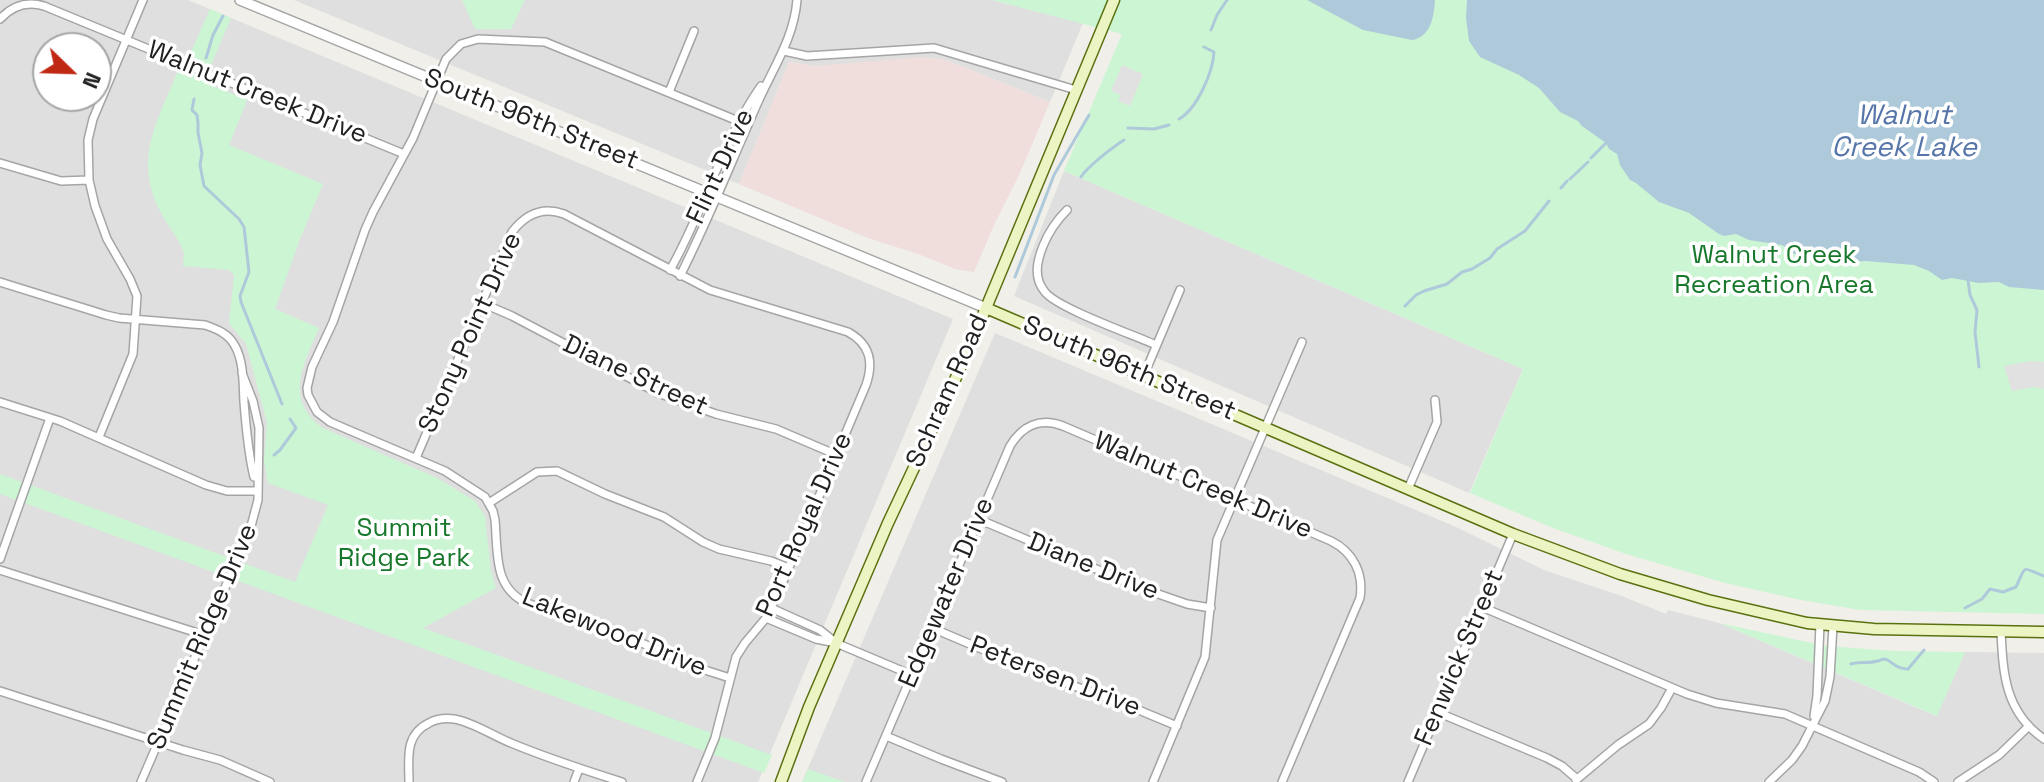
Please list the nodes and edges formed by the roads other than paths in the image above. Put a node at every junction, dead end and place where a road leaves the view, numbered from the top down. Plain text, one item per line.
1 (143, 0) edge
2 (240, 0) edge
3 (797, 0) edge
4 (1114, 0) edge
5 (0, 19) edge
6 (694, 31) dead end
7 (126, 39) junction
8 (784, 51) junction
9 (776, 65) junction
10 (438, 81) junction
11 (1076, 90) junction
12 (669, 92) junction
13 (739, 121) junction
14 (748, 125) junction
15 (404, 154) junction
16 (0, 163) edge
17 (89, 180) junction
18 (707, 193) junction
19 (718, 197) junction
20 (1067, 210) dead end
21 (670, 270) junction
22 (680, 276) junction
23 (0, 282) edge
24 (1180, 290) dead end
25 (482, 303) junction
26 (986, 308) junction
27 (136, 319) junction
28 (1302, 342) dead end
29 (1156, 345) junction
30 (1144, 375) junction
31 (1435, 400) dead end
32 (0, 402) edge
33 (50, 418) junction
34 (1046, 422) joint
35 (1266, 428) junction
36 (99, 437) junction
37 (837, 455) junction
38 (416, 458) junction
39 (1408, 489) junction
40 (258, 491) junction
41 (1235, 499) junction
42 (489, 503) junction
43 (978, 519) junction
44 (1513, 534) junction
45 (0, 559) edge
46 (789, 568) junction
47 (0, 570) edge
48 (1482, 607) junction
49 (771, 608) junction
50 (1211, 608) junction
51 (766, 618) junction
52 (1820, 624) junction
53 (1833, 626) junction
54 (932, 628) junction
55 (2001, 631) junction
56 (2044, 632) edge
57 (204, 635) junction
58 (836, 643) junction
59 (912, 675) junction
60 (730, 678) junction
61 (1672, 688) junction
62 (0, 691) edge
63 (1437, 712) junction
64 (1177, 726) junction
65 (1812, 726) junction
66 (2029, 726) junction
67 (886, 736) junction
68 (2044, 739) edge
69 (158, 742) junction
70 (579, 769) junction
71 (1576, 781) edge
72 (141, 782) edge
73 (270, 782) edge
74 (409, 782) edge
75 (574, 782) edge
76 (622, 782) edge
77 (697, 782) edge
78 (781, 782) edge
79 (866, 782) edge
80 (1002, 782) edge
81 (1153, 782) edge
82 (1282, 782) edge
83 (1408, 782) edge
84 (1769, 782) edge
85 (1934, 782) edge
86 (1958, 782) edge

1 - 7 street
2 - 10 street, South 96th Street
3 - 8 street, Flint Drive
4 - 11 main road, Schram Road
5 - 7 street, Walnut Creek Drive
6 - 12 street
7 - 15 street, Walnut Creek Drive
7 - 17 street
8 - 9 street, Flint Drive
8 - 11 street
9 - 13 street, Flint Drive
9 - 14 street, Flint Drive
10 - 12 street
10 - 15 street
10 - 18 street, South 96th Street
11 - 26 main road, Schram Road
12 - 13 street
13 - 14 street
13 - 18 street, Flint Drive
14 - 19 street, Flint Drive
15 - 38 street
16 - 17 street
17 - 27 street
18 - 19 street, South 96th Street
18 - 21 street, Flint Drive
19 - 22 street, Flint Drive
19 - 26 street, South 96th Street
20 - 29 street
21 - 22 street
21 - 25 street, Stony Point Drive
22 - 37 street, Port Royal Drive
23 - 27 street, Summit Ridge Drive
24 - 29 street
25 - 37 street, Diane Street
25 - 38 street, Stony Point Drive
26 - 30 main road, South 96th Street
26 - 58 main road, Schram Road
27 - 36 street
27 - 40 street, Summit Ridge Drive
28 - 35 street
29 - 30 street
30 - 35 main road, South 96th Street
31 - 39 street
32 - 33 street
33 - 36 street
33 - 45 street
34 - 41 street, Walnut Creek Drive
34 - 43 street, Edgewater Drive
35 - 39 main road, South 96th Street
35 - 41 street
36 - 40 street
37 - 46 street, Port Royal Drive
38 - 42 street
39 - 44 main road, South 96th Street
40 - 57 street, Summit Ridge Drive
41 - 50 street
41 - 82 street, Walnut Creek Drive
42 - 46 street
42 - 60 street, Lakewood Drive
43 - 50 street, Diane Drive
43 - 54 street, Edgewater Drive
44 - 48 street, Fenwick Street
44 - 52 main road, South 96th Street
46 - 49 street, Port Royal Drive
47 - 57 street
48 - 61 street
48 - 63 street, Fenwick Street
49 - 51 street, Port Royal Drive
49 - 58 street
50 - 64 street
51 - 58 street
51 - 60 street, Port Royal Drive
52 - 53 main road, South 96th Street
52 - 65 street
53 - 55 main road, South 96th Street
53 - 65 street
54 - 59 street, Edgewater Drive
54 - 64 street, Petersen Drive
55 - 56 main road, South 96th Street
55 - 66 street
57 - 69 street, Summit Ridge Drive
58 - 59 street
58 - 78 main road, Schram Road
59 - 67 street, Edgewater Drive
60 - 77 street, Port Royal Drive
61 - 65 street
61 - 71 street
62 - 69 street
63 - 71 street
63 - 83 street, Fenwick Street
64 - 81 street
65 - 84 street
65 - 85 street
66 - 68 street
66 - 86 street
67 - 79 street, Edgewater Drive
67 - 80 street
69 - 72 street, Summit Ridge Drive
69 - 73 street
70 - 74 street
70 - 75 street
70 - 76 street

